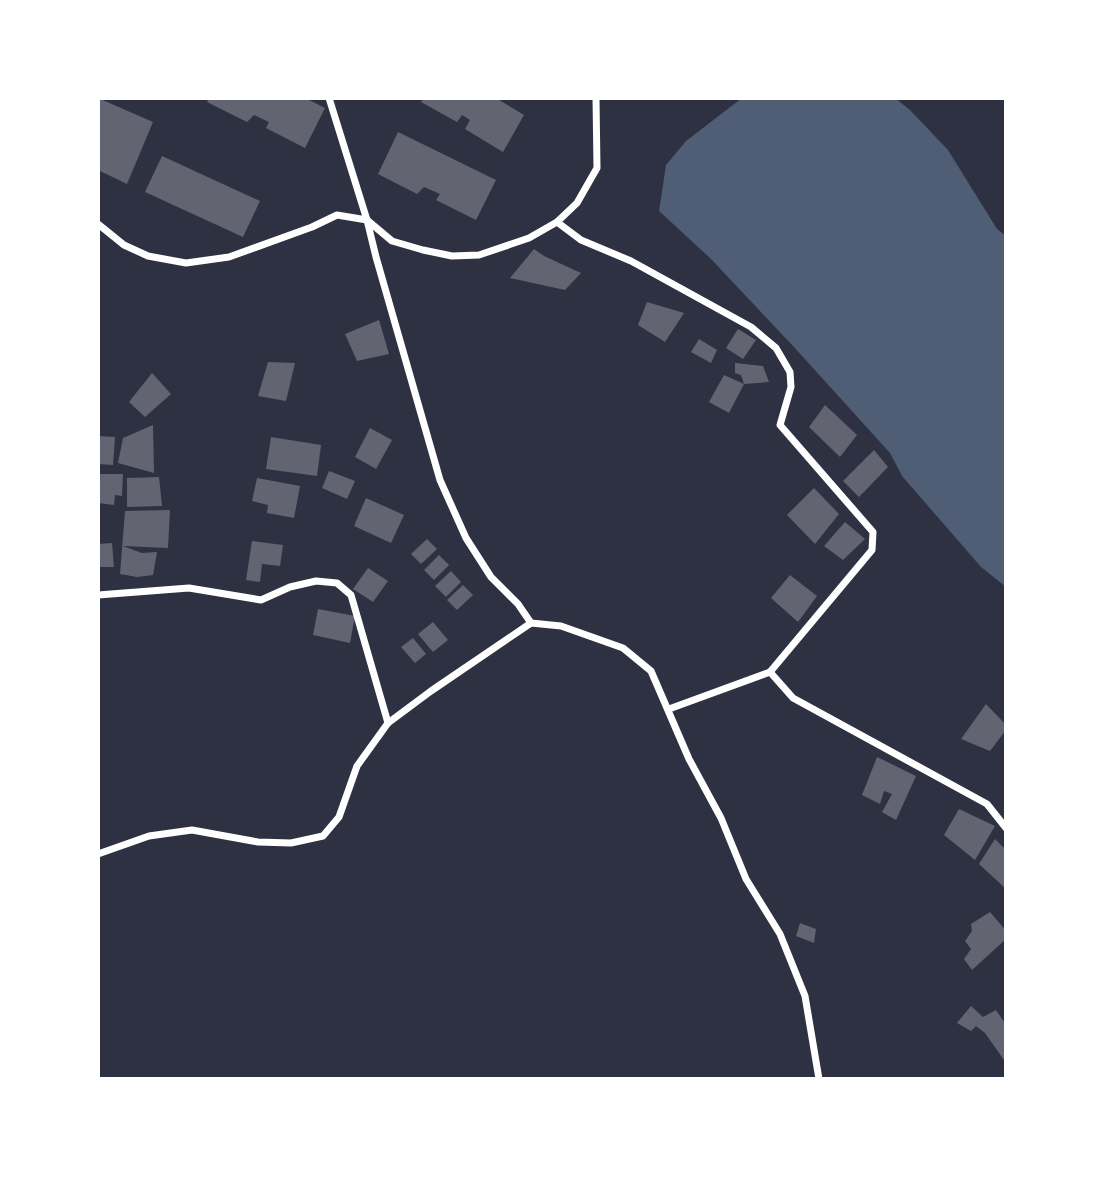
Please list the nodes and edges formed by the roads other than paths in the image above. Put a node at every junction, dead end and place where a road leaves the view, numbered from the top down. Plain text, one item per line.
1 (329, 98) edge
2 (596, 98) edge
3 (367, 220) junction
4 (557, 222) junction
5 (98, 224) edge
6 (98, 595) edge
7 (531, 623) junction
8 (770, 673) junction
9 (668, 709) junction
10 (388, 723) junction
11 (1006, 828) edge
12 (98, 854) edge
13 (819, 1079) edge

1 - 3 street
2 - 4 street
3 - 4 street
3 - 5 street
3 - 7 street
4 - 8 street
6 - 10 street
7 - 9 street
7 - 10 street
8 - 9 street
8 - 11 street
9 - 13 street
10 - 12 street

